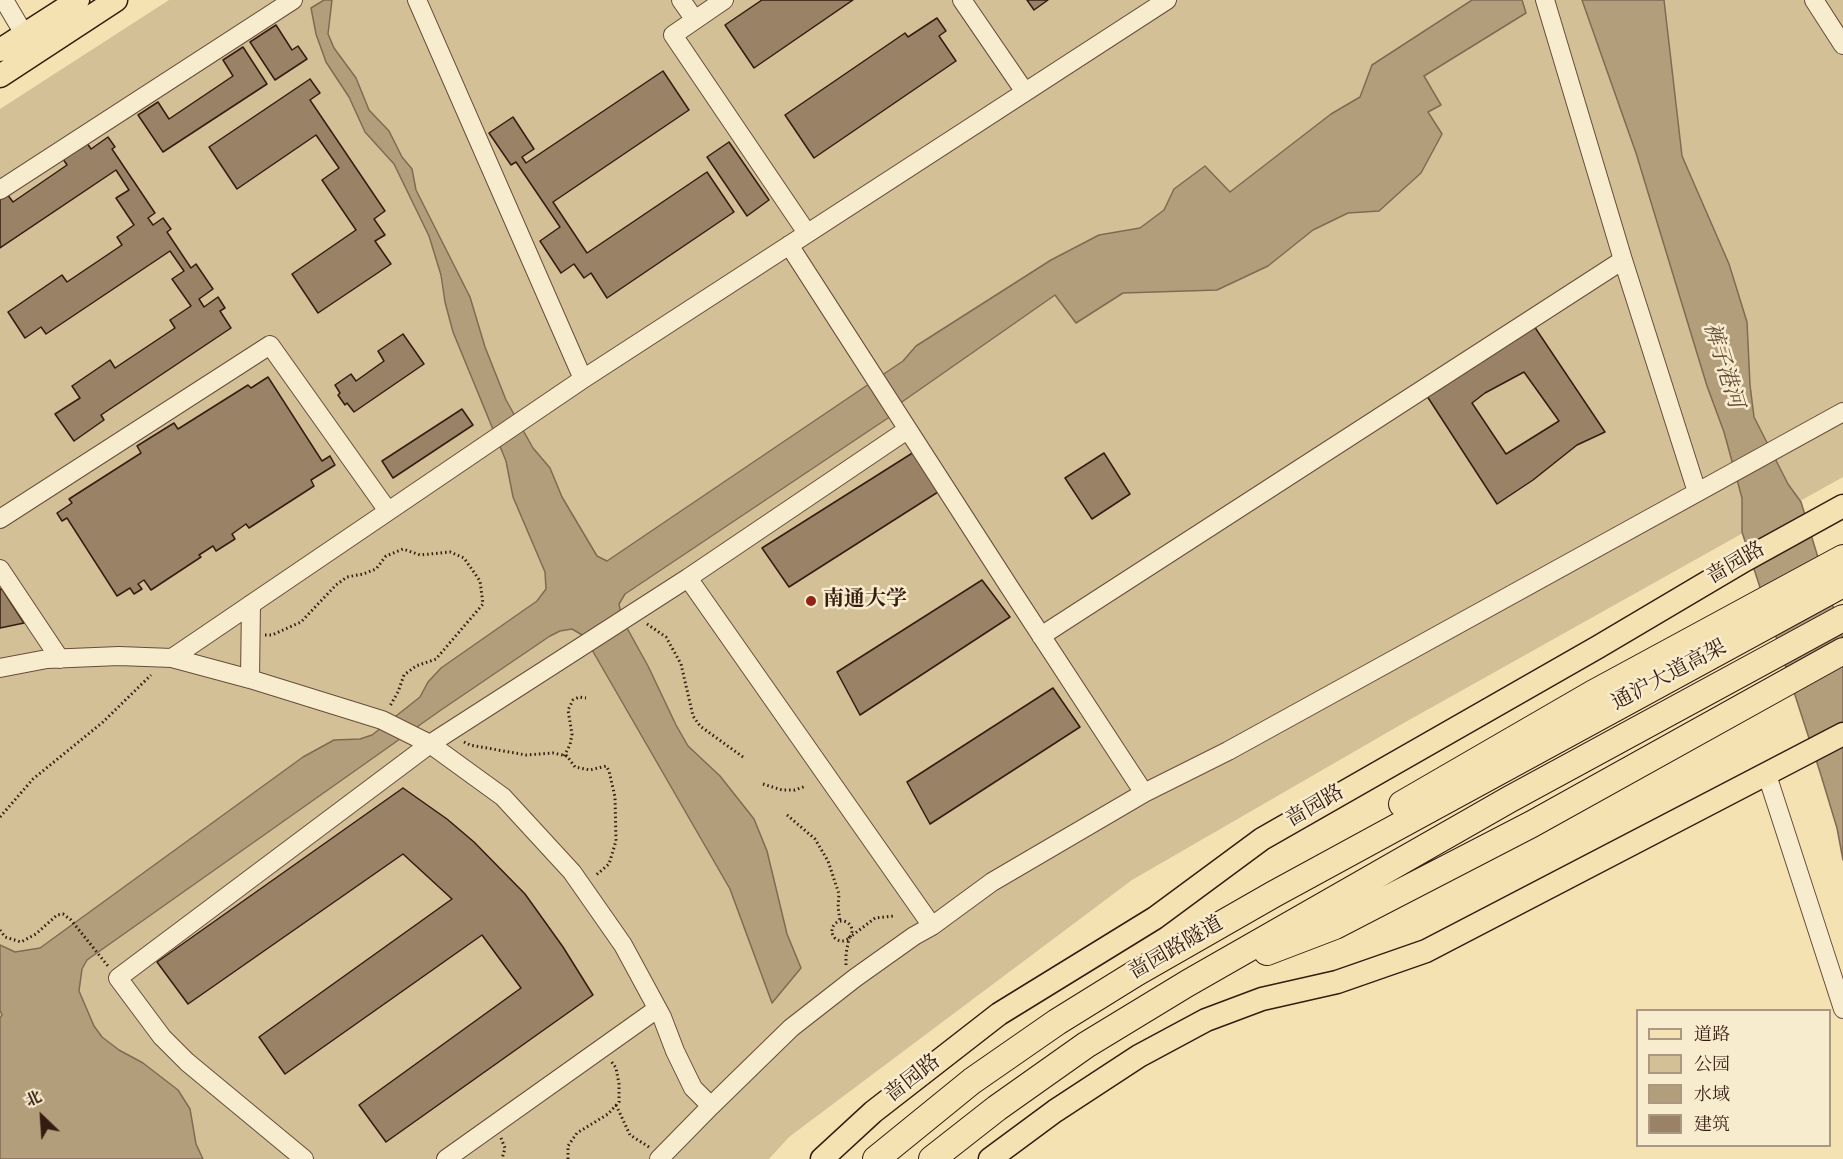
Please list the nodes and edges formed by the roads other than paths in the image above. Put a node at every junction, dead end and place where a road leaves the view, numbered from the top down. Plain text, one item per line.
1 (4, 0) edge
2 (78, 0) edge
3 (116, 0) edge
4 (293, 0) edge
5 (417, 0) edge
6 (681, 0) edge
7 (724, 0) edge
8 (963, 0) edge
9 (1167, 0) edge
10 (1545, 0) edge
11 (1814, 0) edge
12 (695, 20) junction
13 (30, 44) junction
14 (1843, 45) edge
15 (3, 58) edge
16 (1025, 92) junction
17 (0, 190) edge
18 (807, 233) junction
19 (789, 245) junction
20 (1623, 260) junction
21 (583, 379) junction
22 (1843, 412) edge
23 (907, 430) junction
24 (1697, 492) junction
25 (1843, 506) edge
26 (388, 511) junction
27 (0, 519) edge
28 (0, 569) edge
29 (1838, 574) edge
30 (688, 578) junction
31 (251, 604) junction
32 (1760, 616) junction
33 (1843, 618) edge
34 (1041, 636) junction
35 (1843, 651) edge
36 (172, 658) junction
37 (60, 659) junction
38 (0, 668) edge
39 (250, 679) junction
40 (1843, 734) edge
41 (424, 741) junction
42 (1498, 771) joint
43 (1767, 775) junction
44 (1144, 793) junction
45 (1510, 799) joint
46 (932, 926) junction
47 (1136, 973) junction
48 (1188, 983) junction
49 (657, 1009) junction
50 (1843, 1009) edge
51 (711, 1106) junction
52 (661, 1157) edge
53 (304, 1159) edge
54 (446, 1159) edge
55 (822, 1159) edge
56 (876, 1159) edge
57 (932, 1159) edge
58 (990, 1159) edge

1 - 13 street
2 - 13 main road
3 - 13 main road
4 - 17 street
5 - 21 street
6 - 12 street
7 - 12 street
8 - 16 street
9 - 16 street
10 - 20 street
11 - 14 street
12 - 18 street
13 - 15 main road
16 - 18 street
18 - 19 street
19 - 21 street
19 - 23 street
20 - 24 street
20 - 34 street
21 - 26 street
22 - 24 street
23 - 30 street
23 - 34 street
24 - 44 street
25 - 55 main road, 啬园路
26 - 27 street
26 - 31 street
28 - 37 street
29 - 32 highway
30 - 41 street
30 - 46 street
31 - 36 street
31 - 39 street
32 - 42 highway, 通沪大道高架
32 - 47 highway
33 - 45 highway, 通沪大道高架
34 - 44 street
35 - 48 highway
36 - 37 street
36 - 39 street
37 - 38 street
39 - 41 street
40 - 43 main road
41 - 49 street
41 - 53 street
42 - 47 highway, 啬园路隧道
43 - 50 street
43 - 58 main road
44 - 46 street
45 - 48 highway, 啬园路隧道
46 - 51 street
47 - 56 highway, 啬园路隧道
48 - 57 highway, 啬园路隧道
49 - 51 street
49 - 54 street
51 - 52 street

